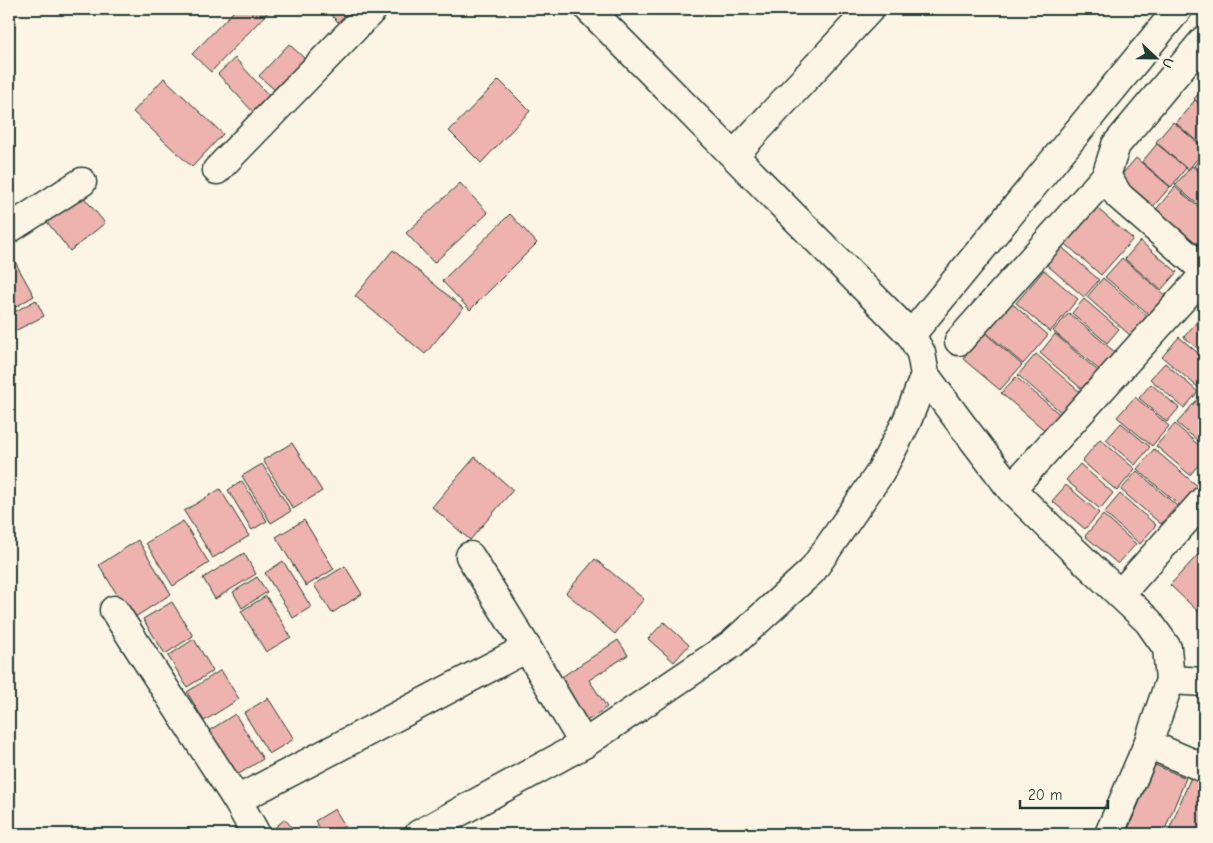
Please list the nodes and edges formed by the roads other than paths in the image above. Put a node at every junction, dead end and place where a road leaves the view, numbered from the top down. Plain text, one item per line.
1 (373, 9) edge
2 (590, 9) edge
3 (870, 9) edge
4 (1178, 9) edge
5 (1204, 40) edge
6 (734, 155) junction
7 (217, 170) dead end
8 (1106, 176) junction
9 (82, 182) dead end
10 (9, 230) edge
11 (1204, 270) edge
12 (1204, 275) edge
13 (911, 335) junction
14 (959, 341) dead end
15 (925, 375) junction
16 (1012, 489) junction
17 (1204, 500) edge
18 (470, 556) dead end
19 (1120, 594) junction
20 (114, 610) dead end
21 (527, 648) junction
22 (1170, 680) junction
23 (1204, 682) edge
24 (584, 744) junction
25 (1148, 744) junction
26 (1204, 768) edge
27 (238, 800) junction
28 (256, 834) edge
29 (419, 834) edge
30 (1109, 834) edge

1 - 7 street
2 - 6 street
3 - 6 street
4 - 13 street
5 - 8 street
6 - 13 street
8 - 11 street
8 - 14 street
9 - 10 street
12 - 16 street
13 - 15 street
15 - 16 street
15 - 24 street
16 - 19 street
17 - 19 street
18 - 21 street
19 - 22 street
20 - 27 street
21 - 24 street
21 - 27 street
22 - 23 street
22 - 25 street
24 - 29 street
25 - 26 street
25 - 30 street
27 - 28 street

